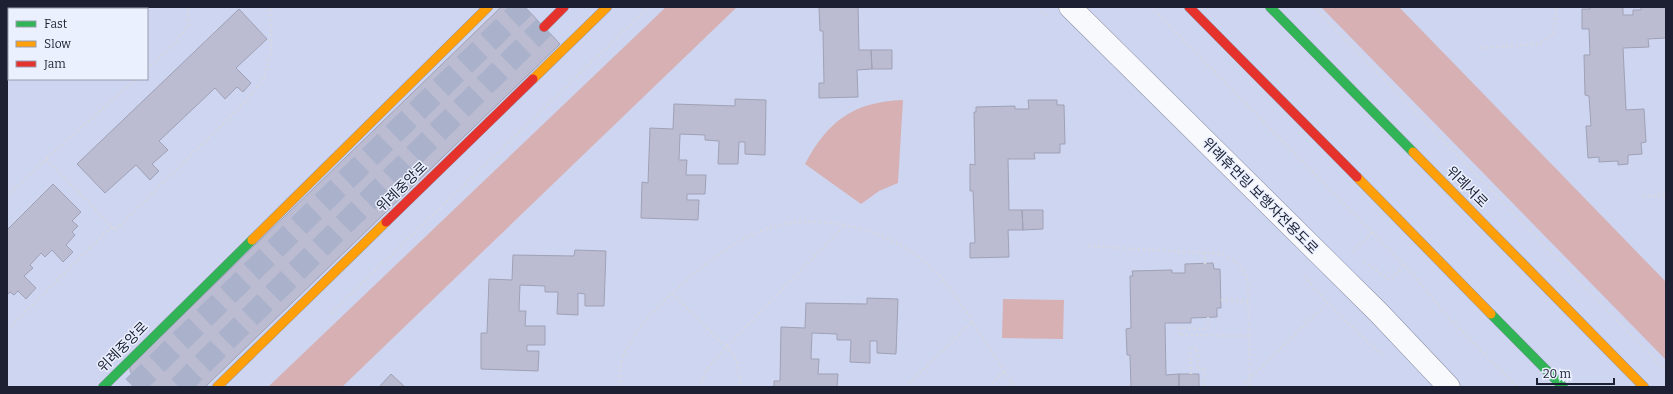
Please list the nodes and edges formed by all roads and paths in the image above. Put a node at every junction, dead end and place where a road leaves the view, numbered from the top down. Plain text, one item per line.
1 (187, 7) edge
2 (270, 7) edge
3 (488, 7) edge
4 (564, 7) edge
5 (607, 7) edge
6 (649, 7) edge
7 (1070, 7) edge
8 (1151, 7) edge
9 (1189, 7) edge
10 (1270, 7) edge
11 (1314, 7) edge
12 (1556, 7) edge
13 (544, 27) tunnel mouth
14 (1481, 48) dead end
15 (148, 68) edge
16 (135, 80) edge
17 (46, 159) junction
18 (1666, 194) edge
19 (7, 196) edge
20 (1643, 196) dead end
21 (112, 226) junction
22 (845, 226) junction
23 (1372, 233) junction
24 (1088, 246) dead end
25 (1352, 252) dead end
26 (1205, 253) junction
27 (1205, 264) dead end
28 (672, 293) junction
29 (1221, 300) dead end
30 (1248, 302) junction
31 (1324, 306) dead end
32 (328, 315) dead end
33 (1208, 317) dead end
34 (972, 322) junction
35 (7, 330) edge
36 (1249, 336) junction
37 (726, 347) junction
38 (1005, 371) junction
39 (1666, 371) edge
40 (1191, 374) dead end
41 (115, 375) junction
42 (1249, 379) junction
43 (103, 387) edge
44 (109, 387) edge
45 (217, 387) edge
46 (619, 387) edge
47 (699, 387) edge
48 (741, 387) edge
49 (905, 387) edge
50 (988, 387) edge
51 (1015, 387) edge
52 (1205, 387) edge
53 (1241, 387) edge
54 (1250, 387) edge
55 (1449, 387) edge
56 (1517, 387) edge
57 (1563, 387) edge
58 (1644, 387) edge

1 - 15 path
2 - 21 path
3 - 41 main road, 위례중앙로
4 - 13 main road
5 - 45 main road, 위례중앙로
6 - 32 path
7 - 55 street, 위례휴먼링 보행자전용도로
8 - 23 path
9 - 57 main road
10 - 58 main road, 위례서로
11 - 39 path
12 - 14 path
16 - 17 path
17 - 19 path
17 - 21 path
18 - 20 path
21 - 35 path
22 - 28 path
22 - 34 path
22 - 37 path
23 - 25 path
23 - 56 path
24 - 26 path
26 - 27 path
26 - 30 path
28 - 37 path
28 - 46 path
29 - 30 path
30 - 36 path
31 - 42 path
33 - 36 path
34 - 38 path
34 - 49 path
36 - 42 path
37 - 47 path
37 - 48 path
38 - 50 path
38 - 51 path
40 - 52 path
41 - 43 main road, 위례중앙로
41 - 44 main road
42 - 53 path
42 - 54 path

